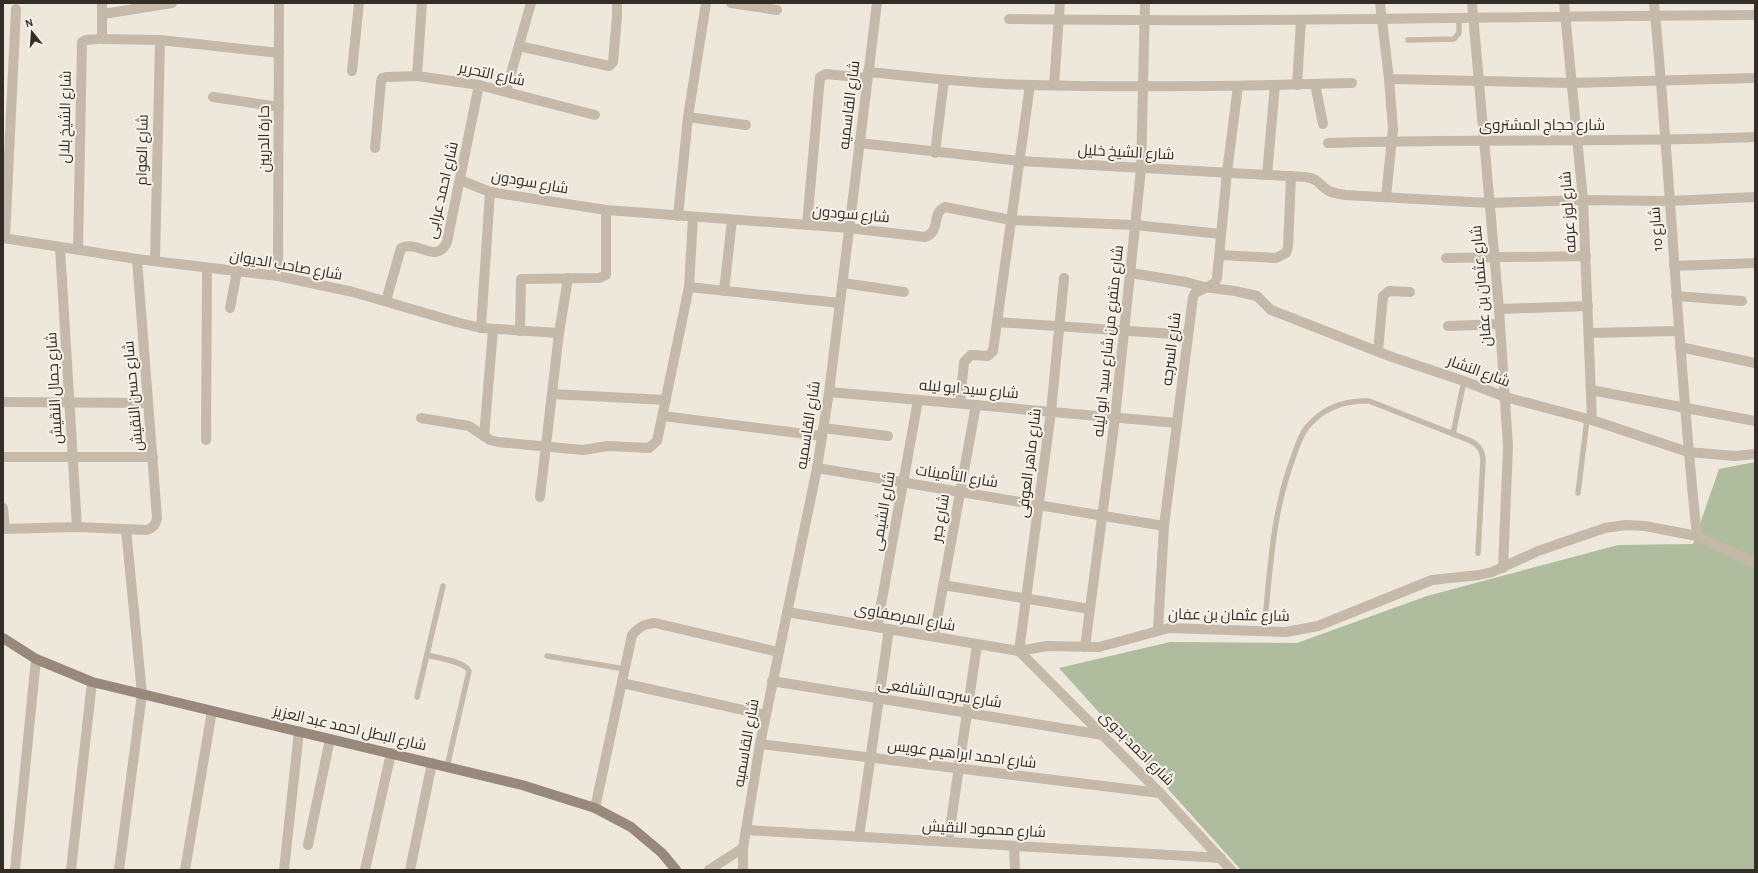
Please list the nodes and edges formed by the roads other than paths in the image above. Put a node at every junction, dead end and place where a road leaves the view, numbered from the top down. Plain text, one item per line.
1 (102, 3) edge
2 (172, 3) edge
3 (279, 3) edge
4 (358, 3) edge
5 (422, 3) edge
6 (531, 3) edge
7 (617, 3) edge
8 (706, 3) edge
9 (731, 3) edge
10 (877, 3) edge
11 (1060, 3) edge
12 (1145, 3) edge
13 (1380, 3) edge
14 (1472, 3) edge
15 (1564, 3) edge
16 (1654, 3) edge
17 (16, 9) dead end
18 (777, 10) dead end
19 (103, 14) junction
20 (1655, 15) junction
21 (1755, 15) edge
22 (1473, 16) junction
23 (1459, 17) junction
24 (1565, 17) junction
25 (1009, 19) dead end
26 (1382, 19) junction
27 (1059, 20) junction
28 (1301, 20) junction
29 (1144, 21) junction
30 (101, 39) junction
31 (160, 40) junction
32 (1408, 40) dead end
33 (519, 46) junction
34 (279, 53) junction
35 (352, 71) dead end
36 (868, 75) junction
37 (417, 76) junction
38 (1755, 78) edge
39 (1389, 79) junction
40 (944, 80) junction
41 (1478, 80) junction
42 (1661, 81) junction
43 (1352, 83) dead end
44 (1572, 83) junction
45 (1314, 84) junction
46 (480, 85) junction
47 (1030, 85) junction
48 (1054, 85) junction
49 (1275, 85) junction
50 (1297, 85) junction
51 (1144, 86) junction
52 (1238, 86) junction
53 (506, 91) junction
54 (213, 97) dead end
55 (279, 107) junction
56 (595, 115) dead end
57 (688, 117) junction
58 (1323, 124) dead end
59 (746, 125) dead end
60 (1755, 137) edge
61 (1484, 140) junction
62 (1393, 141) junction
63 (1577, 141) junction
64 (1665, 141) junction
65 (1328, 143) dead end
66 (859, 144) junction
67 (375, 148) dead end
68 (935, 153) junction
69 (1020, 161) junction
70 (1141, 169) junction
71 (1227, 172) junction
72 (1267, 175) junction
73 (1291, 176) junction
74 (460, 180) junction
75 (490, 192) junction
76 (1386, 197) junction
77 (1755, 197) edge
78 (1583, 200) junction
79 (1669, 201) junction
80 (1489, 203) junction
81 (606, 210) junction
82 (678, 216) junction
83 (693, 217) junction
84 (732, 220) junction
85 (1011, 220) junction
86 (807, 225) junction
87 (1135, 225) junction
88 (849, 228) junction
89 (1221, 234) junction
90 (4, 238) edge
91 (60, 248) junction
92 (78, 250) junction
93 (1220, 255) junction
94 (1586, 256) junction
95 (1494, 257) junction
96 (1446, 258) dead end
97 (137, 260) junction
98 (155, 261) junction
99 (1755, 263) edge
100 (1674, 266) junction
101 (207, 268) junction
102 (236, 271) junction
103 (1131, 273) junction
104 (278, 276) junction
105 (568, 278) junction
106 (1064, 278) dead end
107 (843, 284) junction
108 (689, 287) junction
109 (1204, 287) junction
110 (724, 291) junction
111 (904, 292) dead end
112 (1410, 292) dead end
113 (1676, 296) junction
114 (1742, 301) dead end
115 (386, 302) junction
116 (840, 303) junction
117 (1588, 306) junction
118 (230, 308) dead end
119 (1499, 309) junction
120 (997, 322) junction
121 (1500, 324) junction
122 (1448, 326) dead end
123 (1059, 327) junction
124 (481, 328) junction
125 (493, 330) junction
126 (520, 331) junction
127 (1124, 331) junction
128 (1678, 331) junction
129 (559, 333) junction
130 (1589, 333) junction
131 (1188, 335) junction
132 (1680, 347) junction
133 (1378, 351) junction
134 (1755, 363) edge
135 (1464, 381) junction
136 (1591, 390) junction
137 (829, 392) junction
138 (552, 394) junction
139 (1505, 397) junction
140 (666, 400) junction
141 (918, 400) junction
142 (3, 402) edge
143 (71, 402) junction
144 (148, 403) junction
145 (960, 404) junction
146 (976, 405) junction
147 (1684, 407) junction
148 (1051, 412) junction
149 (663, 416) junction
150 (421, 418) dead end
151 (1115, 418) junction
152 (1590, 420) junction
153 (1755, 421) edge
154 (1177, 423) junction
155 (823, 432) junction
156 (1452, 434) junction
157 (484, 436) junction
158 (888, 436) dead end
159 (206, 440) dead end
160 (546, 446) junction
161 (1688, 452) junction
162 (1755, 454) edge
163 (3, 457) edge
164 (73, 457) junction
165 (153, 457) junction
166 (817, 468) junction
167 (903, 483) junction
168 (960, 492) junction
169 (1578, 493) dead end
170 (540, 497) dead end
171 (1039, 505) junction
172 (3, 508) edge
173 (1103, 516) junction
174 (1164, 526) junction
175 (77, 527) junction
176 (4, 529) edge
177 (126, 529) junction
178 (1697, 536) junction
179 (1478, 553) dead end
180 (1755, 563) edge
181 (1503, 568) junction
182 (943, 585) junction
183 (443, 586) dead end
184 (1026, 599) junction
185 (1090, 609) junction
186 (787, 612) junction
187 (877, 627) junction
188 (889, 629) junction
189 (1158, 629) junction
190 (1264, 631) junction
191 (934, 636) junction
192 (3, 638) edge
193 (977, 645) junction
194 (1085, 647) junction
195 (1019, 650) junction
196 (778, 652) junction
197 (427, 655) junction
198 (547, 656) dead end
199 (36, 659) junction
200 (625, 669) junction
201 (92, 682) junction
202 (772, 682) junction
203 (622, 683) junction
204 (142, 694) junction
205 (417, 697) dead end
206 (879, 699) junction
207 (212, 710) junction
208 (967, 713) junction
209 (766, 715) junction
210 (299, 732) junction
211 (1103, 735) junction
212 (330, 739) junction
213 (760, 744) junction
214 (390, 754) junction
215 (871, 758) junction
216 (432, 763) junction
217 (448, 767) junction
218 (958, 768) junction
219 (1160, 793) junction
220 (595, 808) junction
221 (746, 830) junction
222 (859, 837) junction
223 (948, 842) junction
224 (308, 846) dead end
225 (1014, 846) junction
226 (743, 848) junction
227 (1221, 858) junction
228 (15, 870) edge
229 (71, 870) edge
230 (119, 870) edge
231 (185, 870) edge
232 (284, 870) edge
233 (365, 870) edge
234 (410, 870) edge
235 (676, 870) edge
236 (710, 870) edge
237 (743, 870) edge
238 (1015, 870) edge
239 (1231, 870) edge

1 - 19 street
2 - 19 street
3 - 34 street, حارة الدربين
4 - 35 street
5 - 37 street
6 - 33 street
7 - 33 street
8 - 57 street
9 - 18 street
10 - 36 street, شارع القاسميه
11 - 27 street
12 - 29 street, شارع متفرع من شارع سيد ابو ليله
13 - 26 street
14 - 22 street, شارع عثمان بن عفان
15 - 24 street, شارع لوز عرفه
16 - 20 street, شارع 10
17 - 90 street, شارع صاحب الديوان
19 - 30 street
20 - 21 street
20 - 24 street
20 - 42 street, شارع 10
22 - 23 street
22 - 24 street
22 - 41 street, شارع عثمان بن عفان
23 - 26 street
23 - 32 lane
24 - 44 street, شارع لوز عرفه
25 - 27 street
26 - 28 street
26 - 39 street
27 - 29 street
27 - 48 street
28 - 29 street
28 - 50 street
29 - 51 street, شارع متفرع من شارع سيد ابو ليله
30 - 31 street
30 - 92 street, شارع الشيخ بلال
31 - 34 street
31 - 98 street, شارع العوام
33 - 53 street
34 - 55 street, حارة الدربين
36 - 40 street
36 - 66 street, شارع القاسميه
36 - 86 street
37 - 46 street, شارع التحرير
37 - 67 street, شارع التحرير
38 - 42 street
39 - 41 street
39 - 62 street
40 - 47 street
40 - 68 street
41 - 44 street
41 - 61 street, شارع عثمان بن عفان
42 - 44 street
42 - 64 street, شارع 10
43 - 45 street
44 - 63 street, شارع لوز عرفه
45 - 50 street
45 - 58 street
46 - 53 street, شارع التحرير
46 - 74 street, شارع احمد عرابى
47 - 48 street
47 - 69 street
48 - 51 street
49 - 50 street
49 - 52 street
49 - 72 street
51 - 52 street
51 - 70 street, شارع متفرع من شارع سيد ابو ليله
52 - 71 street, شارع السرجه
53 - 56 street, شارع التحرير
54 - 55 street
55 - 104 street, حارة الدربين
57 - 59 street
57 - 82 street
60 - 64 street, شارع حجاج المشتروى
61 - 62 street, شارع حجاج المشتروى
61 - 63 street, شارع حجاج المشتروى
61 - 80 street, شارع عثمان بن عفان
62 - 65 street, شارع حجاج المشتروى
62 - 76 street
63 - 64 street, شارع حجاج المشتروى
63 - 78 street, شارع لوز عرفه
64 - 79 street, شارع 10
66 - 68 street, شارع الشيخ خليل
66 - 88 street, شارع القاسميه
68 - 69 street, شارع الشيخ خليل
69 - 70 street, شارع الشيخ خليل
69 - 85 street
70 - 71 street, شارع الشيخ خليل
70 - 87 street, شارع متفرع من شارع سيد ابو ليله
71 - 72 street, شارع الشيخ خليل
71 - 89 street, شارع السرجه
72 - 73 street, شارع الشيخ خليل
73 - 76 street, شارع الشيخ خليل
73 - 93 street
74 - 75 street, شارع سودون
74 - 115 street, شارع احمد عرابى
75 - 81 street, شارع سودون
75 - 124 street
76 - 80 street, شارع الشيخ خليل
77 - 79 street, شارع الشيخ خليل
78 - 79 street, شارع الشيخ خليل
78 - 80 street, شارع الشيخ خليل
78 - 94 street, شارع لوز عرفه
79 - 100 street, شارع 10
80 - 95 street, شارع عثمان بن عفان
81 - 82 street, شارع سودون
81 - 105 street
82 - 83 street, شارع سودون
83 - 84 street, شارع سودون
83 - 108 street
84 - 86 street, شارع سودون
84 - 110 street
85 - 87 street, شارع سودون
85 - 88 street, شارع سودون
85 - 120 street
86 - 88 street, شارع سودون
87 - 89 street, شارع سودون
87 - 103 street, شارع متفرع من شارع سيد ابو ليله
88 - 107 street, شارع القاسميه
89 - 93 street, شارع السرجه
90 - 91 street, شارع صاحب الديوان
91 - 92 street, شارع صاحب الديوان
91 - 143 street, شارع جمال النقيش
92 - 97 street, شارع صاحب الديوان
93 - 109 street, شارع السرجه
94 - 95 street
94 - 117 street, شارع لوز عرفه
95 - 96 street
95 - 119 street, شارع عثمان بن عفان
97 - 98 street, شارع صاحب الديوان
97 - 144 street, شارع حسن النقيش
98 - 101 street, شارع صاحب الديوان
99 - 100 street
100 - 113 street, شارع 10
101 - 102 street, شارع صاحب الديوان
101 - 159 street
102 - 104 street, شارع صاحب الديوان
102 - 118 street
103 - 109 street, شارع النشار
103 - 127 street, شارع متفرع من شارع سيد ابو ليله
104 - 115 street, شارع صاحب الديوان
105 - 126 street
105 - 129 street
106 - 123 street, شارع ماهر العوفى
107 - 111 street
107 - 116 street, شارع القاسميه
108 - 110 street
108 - 140 street
109 - 131 street, شارع السرجه
109 - 133 street, شارع النشار
110 - 116 street
112 - 133 street
113 - 114 street
113 - 128 street, شارع 10
115 - 124 street, شارع صاحب الديوان
116 - 137 street, شارع القاسميه
117 - 119 street
117 - 130 street, شارع لوز عرفه
119 - 121 street, شارع عثمان بن عفان
120 - 123 street
120 - 145 street
121 - 122 street
121 - 139 street, شارع عثمان بن عفان
123 - 127 street
123 - 148 street, شارع ماهر العوفى
124 - 125 street, شارع صاحب الديوان
125 - 126 street, شارع صاحب الديوان
125 - 157 street
126 - 129 street, شارع صاحب الديوان
127 - 131 street
127 - 151 street, شارع متفرع من شارع سيد ابو ليله
128 - 130 street
128 - 132 street, شارع 10
129 - 138 street
130 - 136 street, شارع لوز عرفه
131 - 154 street, شارع السرجه
132 - 134 street
132 - 147 street, شارع 10
133 - 135 street, شارع النشار
135 - 139 street, شارع النشار
135 - 156 lane
136 - 147 street
136 - 152 street, شارع لوز عرفه
137 - 141 street, شارع سيد ابو ليله
137 - 155 street, شارع القاسميه
138 - 140 street
138 - 160 street
139 - 152 street, شارع النشار
139 - 181 street, شارع عثمان بن عفان
140 - 149 street
141 - 145 street, شارع سيد ابو ليله
141 - 167 street, شارع الشيمى
142 - 143 street
143 - 144 street
143 - 164 street, شارع جمال النقيش
144 - 165 street, شارع حسن النقيش
145 - 146 street, شارع سيد ابو ليله
146 - 148 street, شارع سيد ابو ليله
146 - 168 street, شارع جبر
147 - 153 street
147 - 161 street, شارع 10
148 - 151 street, شارع سيد ابو ليله
148 - 171 street, شارع ماهر العوفى
149 - 155 street
149 - 160 street
150 - 157 street
151 - 154 street, شارع سيد ابو ليله
151 - 173 street, شارع متفرع من شارع سيد ابو ليله
152 - 161 street, شارع النشار
152 - 169 lane
154 - 174 street, شارع السرجه
155 - 158 street
155 - 166 street, شارع القاسميه
156 - 179 lane
156 - 190 lane
157 - 160 street
160 - 170 street
161 - 162 street, شارع النشار
161 - 178 street, شارع 10
163 - 164 street
164 - 165 street
164 - 175 street, شارع جمال النقيش
165 - 177 street, شارع حسن النقيش
166 - 167 street, شارع التأمينات
166 - 186 street, شارع القاسميه
167 - 168 street, شارع التأمينات
167 - 187 street, شارع الشيمى
168 - 171 street, شارع التأمينات
168 - 182 street, شارع جبر
171 - 173 street, شارع التأمينات
171 - 184 street, شارع ماهر العوفى
172 - 176 street
173 - 174 street, شارع التأمينات
173 - 185 street, شارع متفرع من شارع سيد ابو ليله
174 - 189 street, شارع السرجه
175 - 176 street
175 - 177 street
177 - 204 street
178 - 180 street, شارع عثمان بن عفان
178 - 181 street, شارع عثمان بن عفان
181 - 190 street, شارع عثمان بن عفان
182 - 184 street
182 - 191 street, شارع جبر
183 - 197 lane
184 - 185 street
184 - 195 street, شارع ماهر العوفى
185 - 194 street, شارع متفرع من شارع سيد ابو ليله
186 - 187 street, شارع المرصفاوى
186 - 196 street, شارع القاسميه
187 - 188 street, شارع المرصفاوى
188 - 191 street, شارع المرصفاوى
188 - 206 street
189 - 190 street, شارع عثمان بن عفان
189 - 194 street, شارع عثمان بن عفان
191 - 193 street, شارع المرصفاوى
192 - 199 main road, شارع البطل احمد عبد العزيز
193 - 195 street, شارع المرصفاوى
193 - 208 street
194 - 195 street, شارع عثمان بن عفان
195 - 211 street, شارع احمد بدوى
196 - 200 street
196 - 202 street, شارع القاسميه
197 - 205 lane
197 - 217 lane
198 - 200 lane
199 - 201 main road, شارع البطل احمد عبد العزيز
199 - 228 street
200 - 203 street
201 - 204 main road, شارع البطل احمد عبد العزيز
201 - 229 street
202 - 206 street, شارع سرجه الشافعى
202 - 209 street, شارع القاسميه
203 - 209 street
203 - 220 street
204 - 207 main road, شارع البطل احمد عبد العزيز
204 - 230 street
206 - 208 street, شارع سرجه الشافعى
206 - 215 street
207 - 210 main road, شارع البطل احمد عبد العزيز
207 - 231 street
208 - 211 street, شارع سرجه الشافعى
208 - 218 street
209 - 213 street, شارع القاسميه
210 - 212 main road, شارع البطل احمد عبد العزيز
210 - 232 street
211 - 219 street, شارع احمد بدوى
212 - 214 main road, شارع البطل احمد عبد العزيز
212 - 224 street
213 - 215 street, شارع احمد ابراهيم عويس
213 - 221 street, شارع القاسميه
214 - 216 main road, شارع البطل احمد عبد العزيز
214 - 233 street
215 - 218 street, شارع احمد ابراهيم عويس
215 - 222 street
216 - 217 main road, شارع البطل احمد عبد العزيز
216 - 234 street
217 - 220 main road, شارع البطل احمد عبد العزيز
218 - 219 street, شارع احمد ابراهيم عويس
218 - 223 street
219 - 227 street, شارع احمد بدوى
220 - 235 main road, شارع البطل احمد عبد العزيز
221 - 222 street, شارع محمود النقيش
221 - 226 street, شارع القاسميه
222 - 223 street, شارع محمود النقيش
223 - 225 street, شارع محمود النقيش
225 - 227 street, شارع محمود النقيش
225 - 238 street
226 - 236 street
226 - 237 street, شارع القاسميه
227 - 239 street, شارع احمد بدوى

